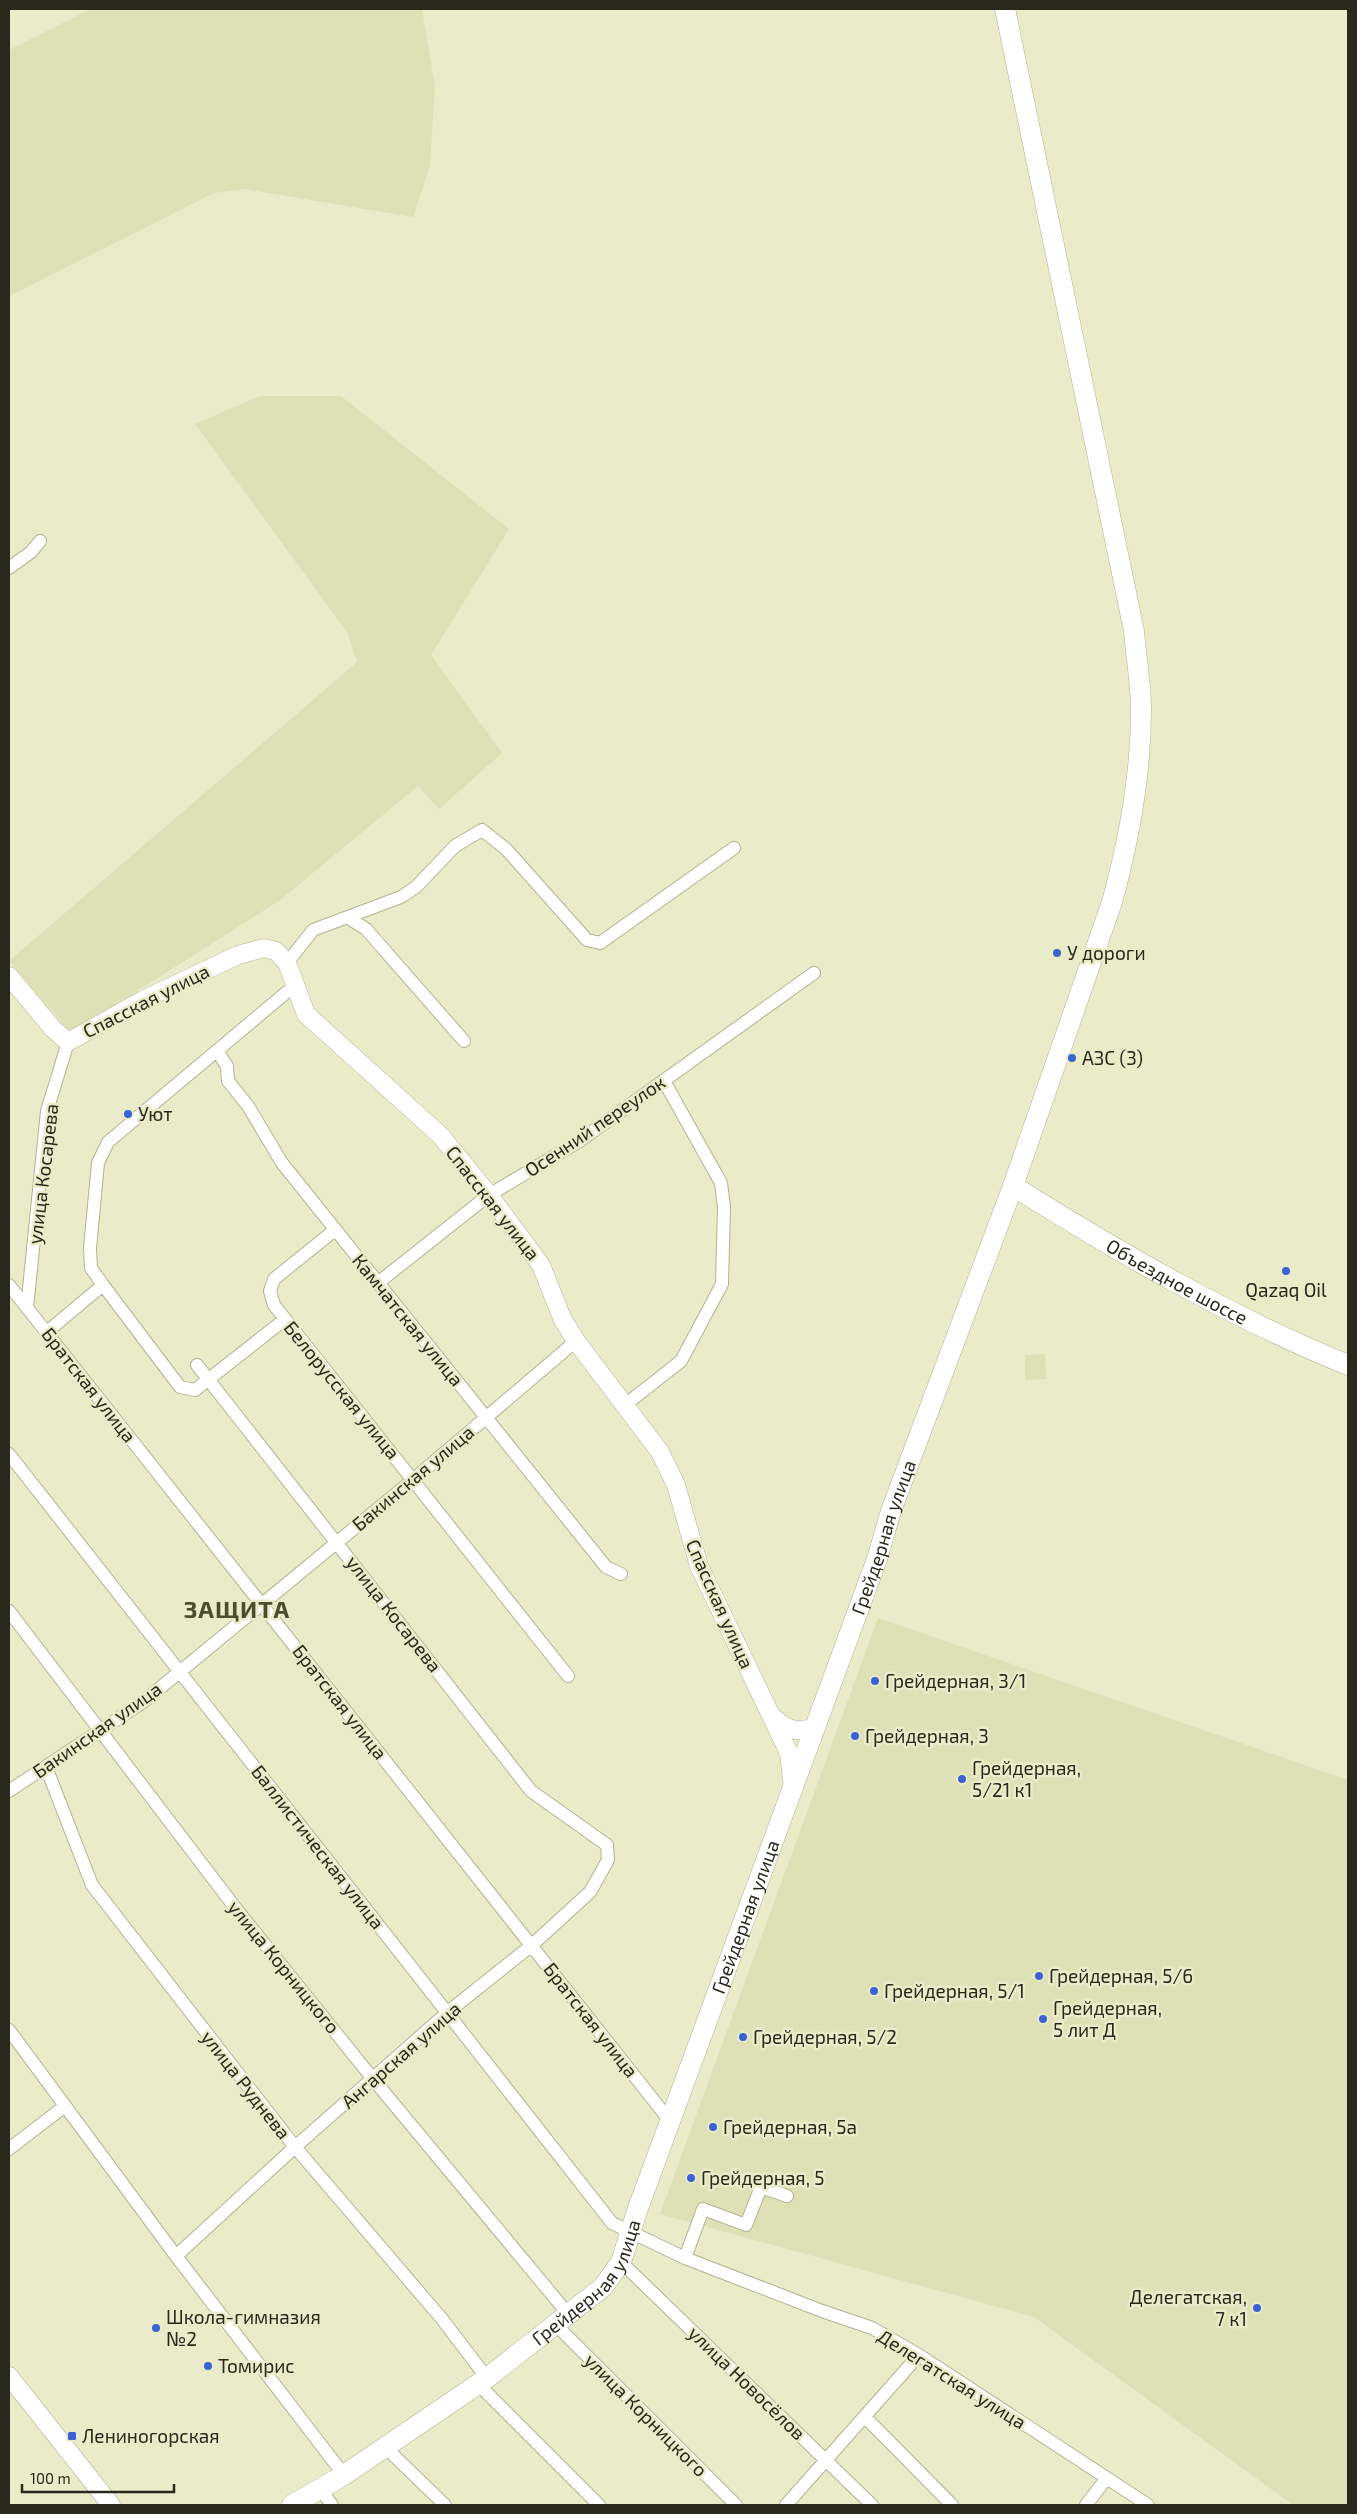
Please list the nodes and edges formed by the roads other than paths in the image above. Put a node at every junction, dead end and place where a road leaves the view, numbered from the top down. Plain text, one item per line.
1 (1005, 9) edge
2 (40, 541) dead end
3 (9, 568) edge
4 (734, 848) dead end
5 (347, 917) junction
6 (287, 963) junction
7 (814, 973) dead end
8 (9, 976) edge
9 (294, 986) junction
10 (464, 1041) dead end
11 (68, 1042) junction
12 (217, 1052) junction
13 (664, 1081) junction
14 (1012, 1186) junction
15 (489, 1195) junction
16 (335, 1230) junction
17 (379, 1282) junction
18 (9, 1284) edge
19 (103, 1285) junction
20 (27, 1308) junction
21 (284, 1320) junction
22 (48, 1331) junction
23 (576, 1341) junction
24 (1348, 1365) edge
25 (198, 1366) dead end
26 (209, 1379) junction
27 (625, 1405) junction
28 (485, 1417) junction
29 (9, 1454) edge
30 (414, 1479) junction
31 (337, 1542) junction
32 (621, 1574) dead end
33 (262, 1604) junction
34 (9, 1611) edge
35 (180, 1670) junction
36 (568, 1676) dead end
37 (771, 1715) junction
38 (816, 1726) junction
39 (100, 1730) junction
40 (46, 1767) junction
41 (793, 1788) junction
42 (9, 1791) edge
43 (607, 1845) joint
44 (532, 1945) junction
45 (448, 2012) junction
46 (9, 2030) edge
47 (373, 2079) junction
48 (65, 2106) junction
49 (670, 2121) junction
50 (295, 2147) junction
51 (9, 2149) edge
52 (787, 2196) dead end
53 (632, 2234) junction
54 (176, 2256) junction
55 (685, 2258) junction
56 (621, 2262) junction
57 (562, 2320) junction
58 (919, 2355) junction
59 (9, 2376) edge
60 (482, 2381) junction
61 (865, 2417) junction
62 (385, 2447) junction
63 (825, 2458) junction
64 (344, 2475) junction
65 (1106, 2479) junction
66 (327, 2497) edge
67 (111, 2505) edge
68 (292, 2505) edge
69 (445, 2505) edge
70 (599, 2505) edge
71 (736, 2505) edge
72 (786, 2505) edge
73 (872, 2505) edge
74 (952, 2505) edge
75 (1086, 2505) edge
76 (1148, 2505) edge

1 - 14 main road, Грейдерная улица
2 - 3 street
4 - 5 street
5 - 6 street
5 - 10 street
6 - 9 street, Спасская улица
6 - 11 street, Спасская улица
7 - 13 street, Осенний переулок
8 - 11 street, Спасская улица
9 - 12 street
9 - 15 street, Спасская улица
11 - 20 street, улица Косарева
12 - 16 street, Камчатская улица
12 - 19 street
13 - 15 street, Осенний переулок
13 - 27 street
14 - 24 main road, Объездное шоссе
14 - 38 main road, Грейдерная улица
15 - 17 street, Осенний переулок
15 - 23 street, Спасская улица
16 - 17 street, Камчатская улица
16 - 21 street, Белорусская улица
17 - 28 street, Камчатская улица
18 - 20 street, Братская улица
19 - 22 street
19 - 26 street
20 - 22 street, Братская улица
21 - 26 street
21 - 30 street, Белорусская улица
22 - 33 street, Братская улица
23 - 27 street, Спасская улица
23 - 28 street, Бакинская улица
25 - 26 street, улица Косарева
26 - 31 street, улица Косарева
27 - 37 street, Спасская улица
28 - 30 street, Бакинская улица
28 - 32 street, Камчатская улица
29 - 35 street, Баллистическая улица
30 - 31 street, Бакинская улица
30 - 36 street, Белорусская улица
31 - 33 street, Бакинская улица
31 - 43 street, улица Косарева
33 - 35 street, Бакинская улица
33 - 44 street, Братская улица
34 - 39 street, улица Корницкого
35 - 39 street, Бакинская улица
35 - 45 street, Баллистическая улица
37 - 38 street, Спасская улица
37 - 41 street, Спасская улица
38 - 41 main road, Грейдерная улица
39 - 40 street, Бакинская улица
39 - 47 street, улица Корницкого
40 - 42 street, Бакинская улица
40 - 50 street, улица Руднева
41 - 49 main road, Грейдерная улица
43 - 44 street, Ангарская улица
44 - 45 street, Ангарская улица
44 - 49 street, Братская улица
45 - 47 street, Ангарская улица
45 - 53 street, Баллистическая улица
46 - 48 street
47 - 50 street, Ангарская улица
47 - 57 street, улица Корницкого
48 - 51 street
48 - 54 street
49 - 53 main road, Грейдерная улица
50 - 54 street, Ангарская улица
50 - 60 street, улица Руднева
52 - 55 street
53 - 55 street, Делегатская улица
53 - 56 main road, Грейдерная улица
54 - 64 street
55 - 58 street, Делегатская улица
56 - 57 main road, Грейдерная улица
56 - 63 street, улица Новосёлов
57 - 60 main road, Грейдерная улица
57 - 71 street, улица Корницкого
58 - 61 street
58 - 65 street, Делегатская улица
59 - 67 street
60 - 62 main road, Грейдерная улица
60 - 70 street, улица Руднева
61 - 63 street
61 - 74 street
62 - 64 main road, Грейдерная улица
62 - 69 street
63 - 72 street
63 - 73 street, улица Новосёлов
64 - 66 main road, Грейдерная улица
65 - 75 street
65 - 76 street, Делегатская улица
66 - 68 main road, Грейдерная улица

